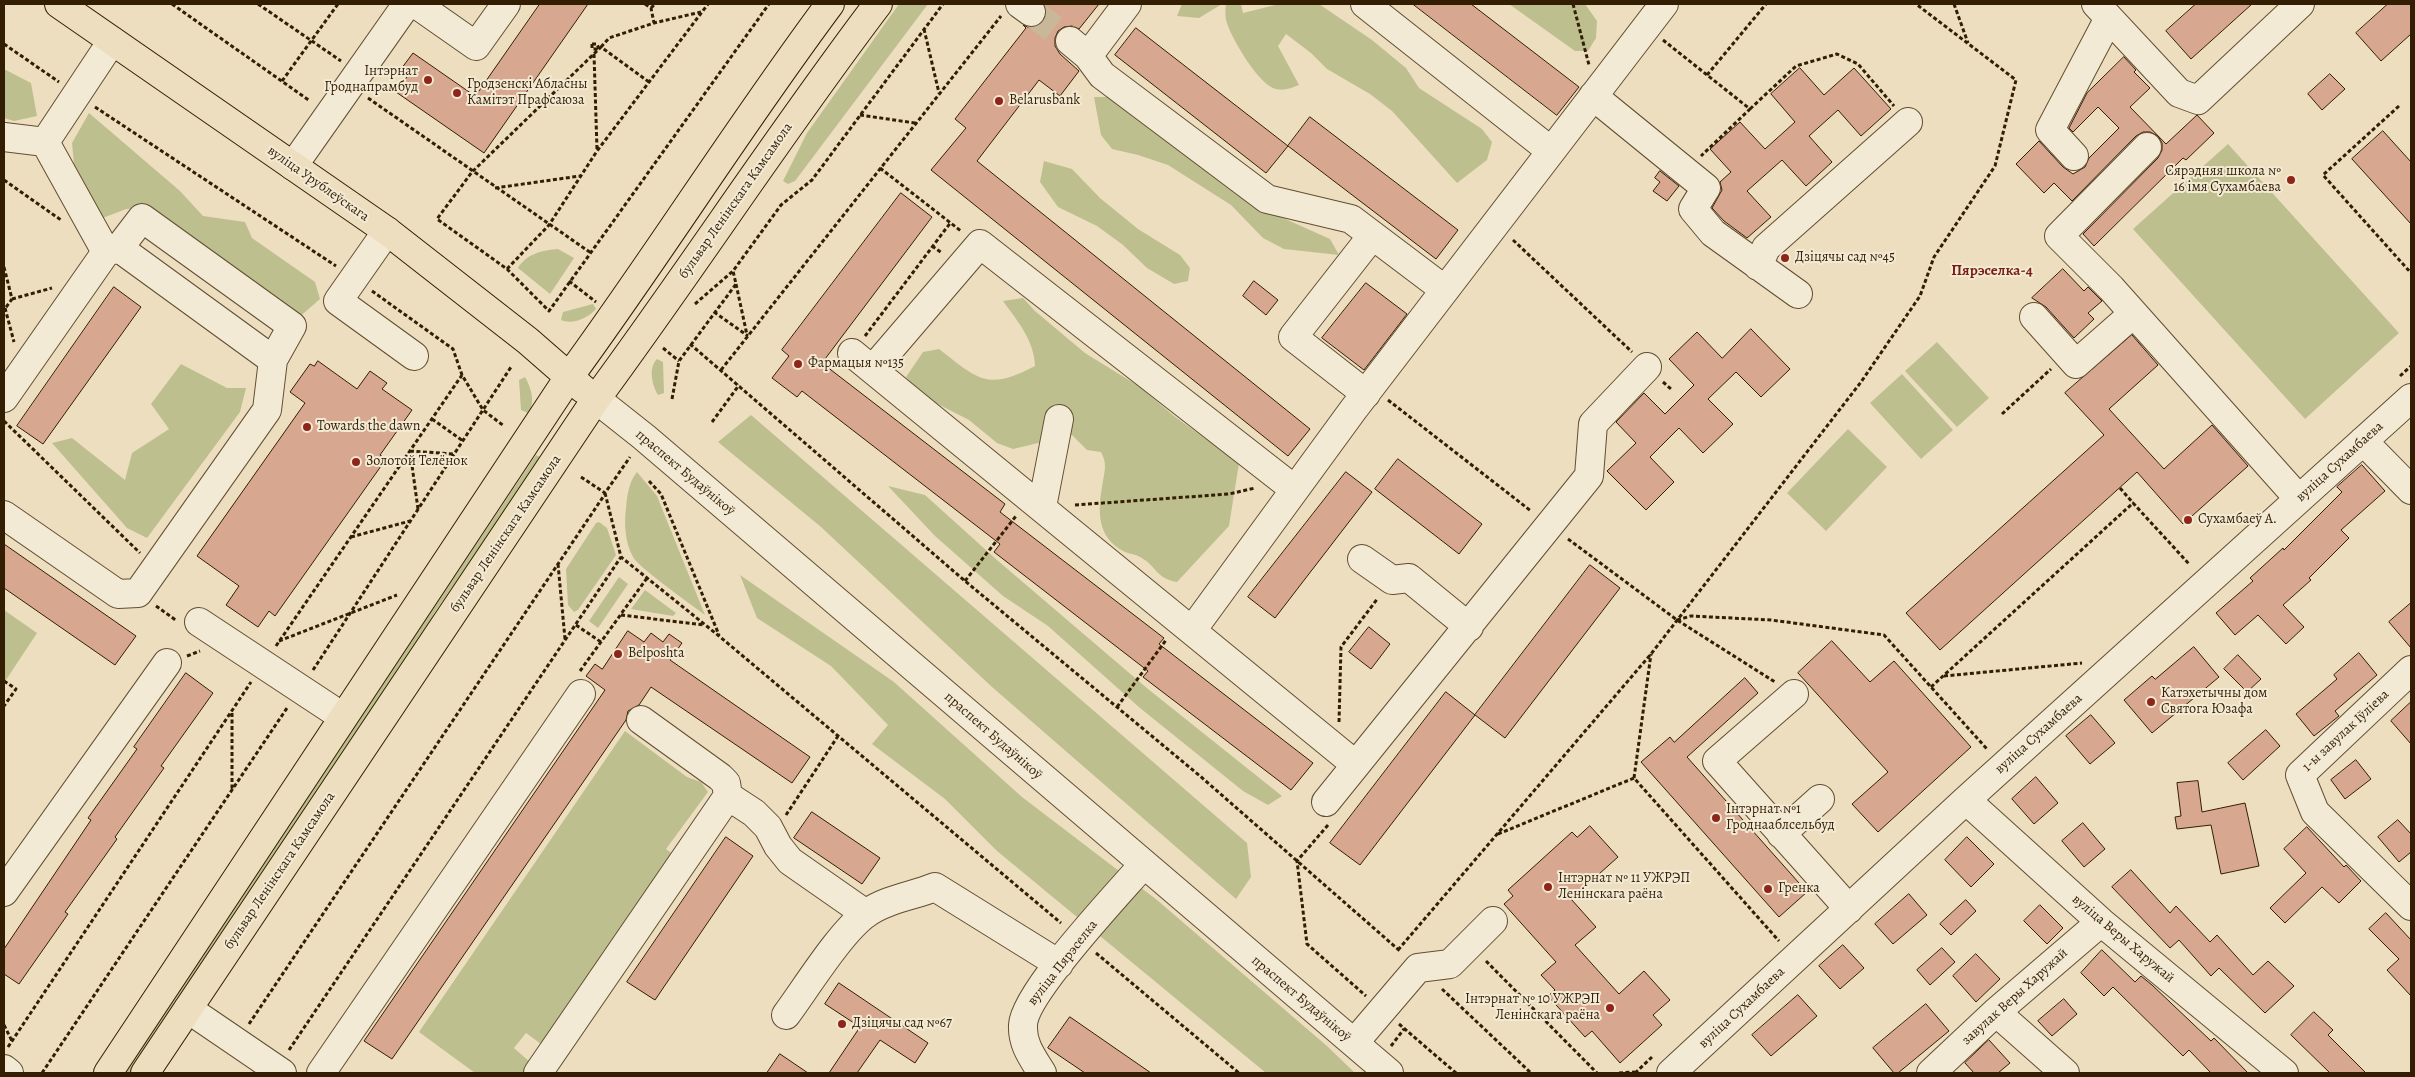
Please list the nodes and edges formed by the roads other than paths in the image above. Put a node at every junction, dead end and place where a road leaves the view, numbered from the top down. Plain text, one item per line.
1 (58, 4) edge
2 (407, 4) edge
3 (416, 4) edge
4 (506, 4) edge
5 (830, 4) edge
6 (878, 4) edge
7 (1127, 4) edge
8 (1365, 4) edge
9 (1664, 4) edge
10 (2300, 4) edge
11 (2102, 11) edge
12 (112, 41) junction
13 (1593, 96) junction
14 (1908, 122) road end
15 (4, 137) edge
16 (45, 142) junction
17 (2147, 147) dead end
18 (1552, 151) junction
19 (2074, 156) dead end
20 (293, 166) junction
21 (387, 231) junction
22 (1372, 236) junction
23 (112, 250) junction
24 (1758, 266) junction
25 (1445, 290) junction
26 (1798, 294) dead end
27 (2133, 314) junction
28 (2034, 317) dead end
29 (852, 353) road end
30 (414, 356) dead end
31 (273, 360) junction
32 (1647, 367) road end
33 (873, 370) junction
34 (569, 377) junction
35 (1368, 390) junction
36 (4, 398) edge
37 (2411, 398) edge
38 (596, 399) junction
39 (1059, 420) dead end
40 (2363, 441) junction
41 (1289, 485) junction
42 (2411, 490) edge
43 (2299, 499) junction
44 (1030, 511) junction
45 (4, 515) edge
46 (1362, 559) dead end
47 (199, 622) dead end
48 (1187, 625) junction
49 (1468, 626) junction
50 (167, 663) dead end
51 (2411, 670) edge
52 (581, 694) road end
53 (1794, 694) road end
54 (342, 717) junction
55 (641, 720) dead end
56 (1347, 758) junction
57 (728, 796) junction
58 (1820, 799) dead end
59 (1966, 800) junction
60 (1327, 814) road end
61 (1781, 834) junction
62 (1143, 864) junction
63 (4, 892) edge
64 (2411, 906) edge
65 (1849, 909) junction
66 (866, 914) junction
67 (1493, 921) dead end
68 (2100, 922) junction
69 (1059, 964) junction
70 (188, 1009) junction
71 (1996, 1012) junction
72 (786, 1015) dead end
73 (1354, 1043) junction
74 (4, 1069) edge
75 (279, 1071) edge
76 (9, 1073) edge
77 (108, 1073) edge
78 (145, 1073) edge
79 (321, 1073) edge
80 (538, 1073) edge
81 (1042, 1073) edge
82 (1389, 1073) edge
83 (1671, 1073) edge
84 (1931, 1073) edge
85 (2065, 1073) edge
86 (2284, 1073) edge

1 - 12 main road, вуліца Урублеўскага
2 - 20 street
3 - 4 street
5 - 34 main road
6 - 38 main road, бульвар Ленінскага Камсамола
7 - 22 street
8 - 18 street
9 - 13 street
10 - 11 street
11 - 19 street
12 - 16 street
12 - 20 main road, вуліца Урублеўскага
13 - 18 street
13 - 24 street
14 - 24 street
15 - 16 street
16 - 23 street
17 - 27 street
18 - 25 street
20 - 21 main road, вуліца Урублеўскага
21 - 30 street
21 - 34 main road, вуліца Урублеўскага
22 - 25 street
22 - 35 street
23 - 31 street
23 - 31 street
23 - 36 street
24 - 26 street
25 - 35 street
27 - 28 street
27 - 43 street
29 - 33 street
31 - 45 street
32 - 49 street
33 - 41 street
33 - 44 street
34 - 38 main road, вуліца Урублеўскага
34 - 54 main road
35 - 41 street
37 - 40 street, вуліца Сухамбаева
38 - 62 street, праспект Будаўнікоў
38 - 70 main road, бульвар Ленінскага Камсамола
39 - 44 street
40 - 42 street
40 - 43 street, вуліца Сухамбаева
41 - 48 street
43 - 59 street, вуліца Сухамбаева
44 - 48 street
46 - 49 street
47 - 54 street
48 - 56 street
49 - 56 street
50 - 63 street
51 - 64 street, 1-ы завулак Іўліева
52 - 79 street
53 - 61 street
54 - 77 main road
55 - 57 street
56 - 60 street
57 - 66 street
57 - 80 street
58 - 61 street
59 - 65 street, вуліца Сухамбаева
59 - 68 street, вуліца Веры Харужай
61 - 65 street
62 - 69 street, вуліца Пярэселка
62 - 73 street, праспект Будаўнікоў
65 - 83 street, вуліца Сухамбаева
66 - 69 street
66 - 72 street
67 - 73 street
68 - 71 street, завулак Веры Харужай
68 - 86 street, вуліца Веры Харужай
69 - 81 street, вуліца Пярэселка
70 - 75 street
70 - 78 main road, бульвар Ленінскага Камсамола
71 - 84 street, завулак Веры Харужай
71 - 85 street
73 - 82 street, праспект Будаўнікоў
74 - 76 street

